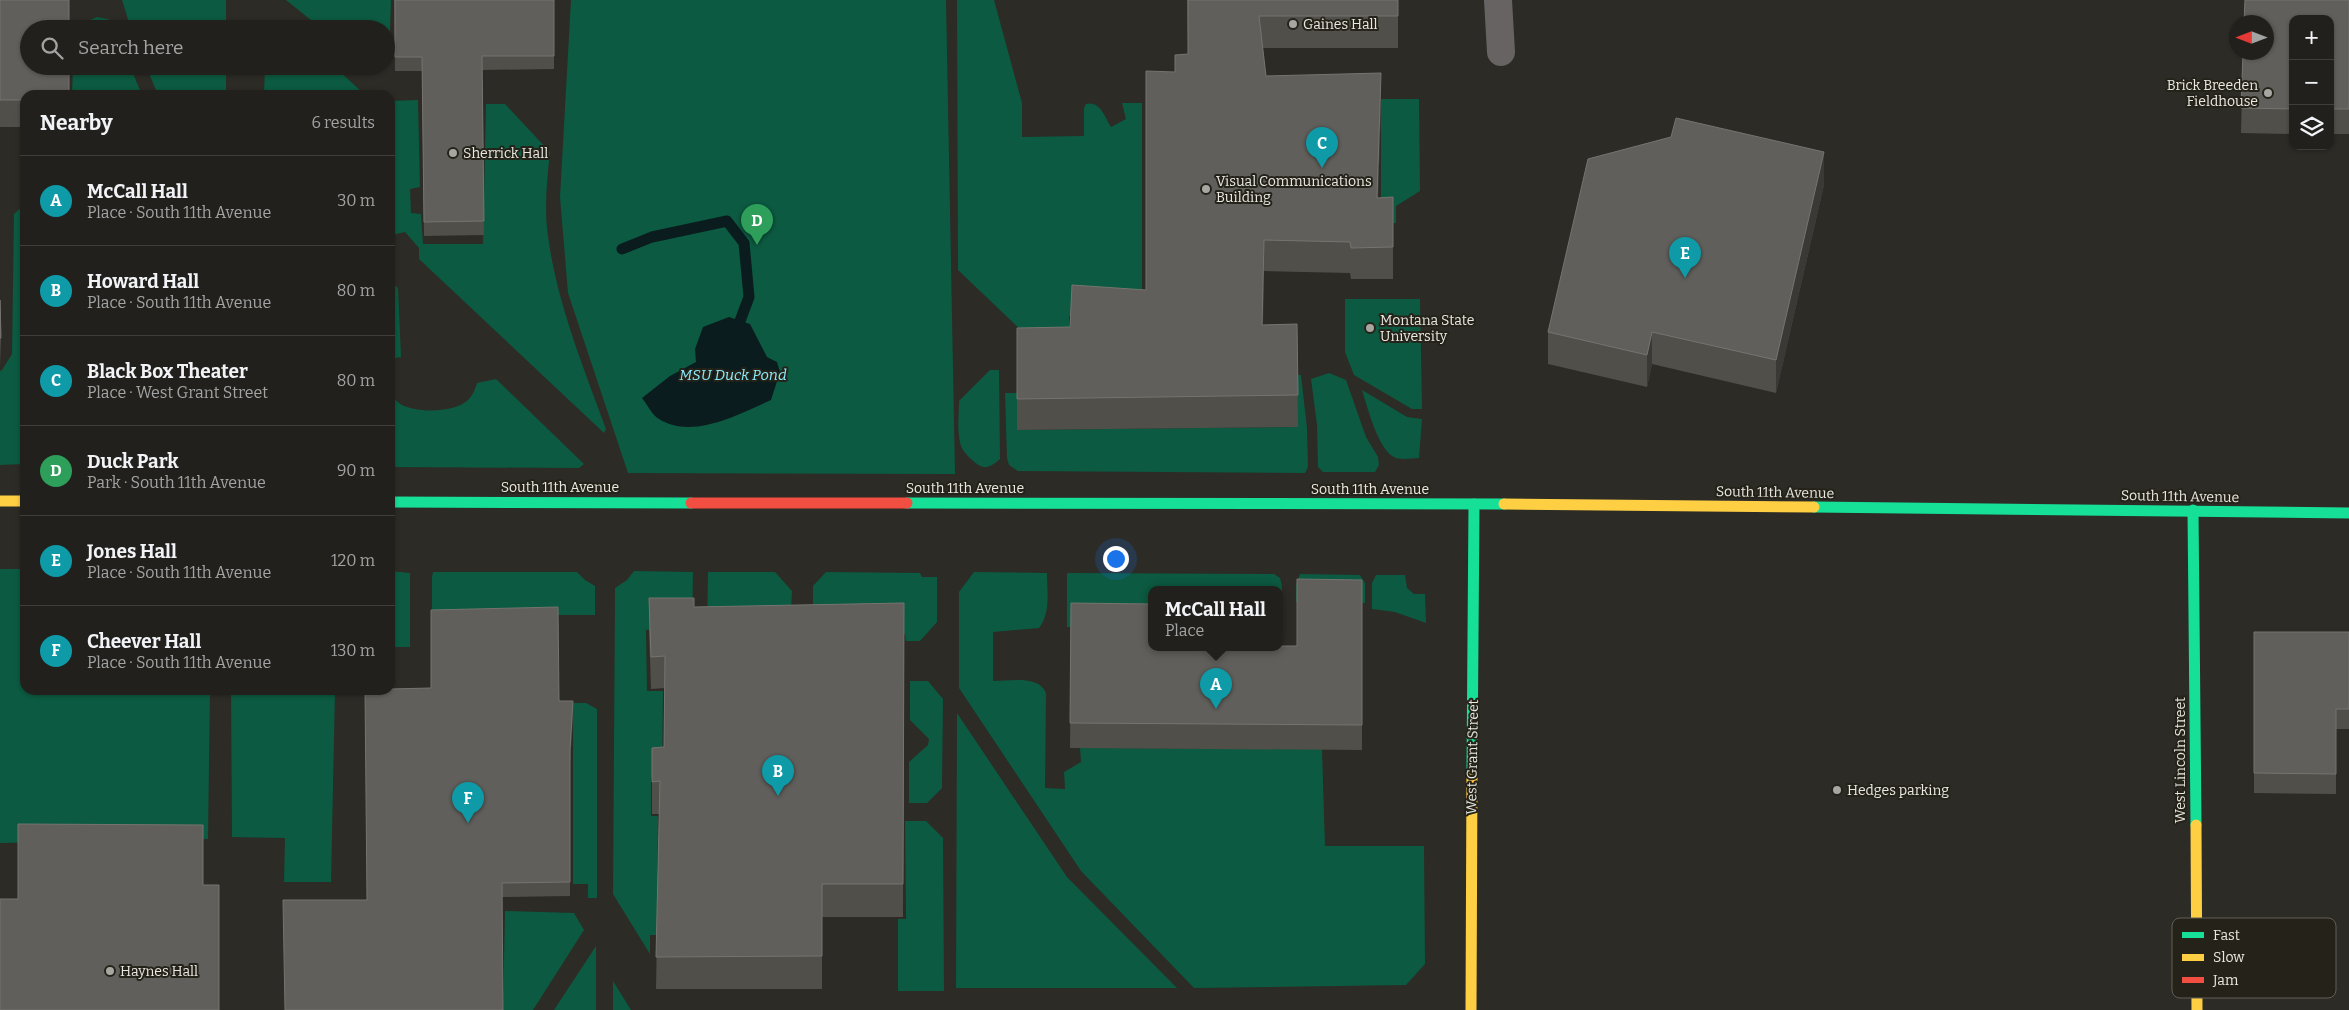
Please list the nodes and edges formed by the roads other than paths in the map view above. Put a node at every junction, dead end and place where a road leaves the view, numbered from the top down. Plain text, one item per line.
1 (1498, 0) edge
2 (1501, 52) dead end
3 (0, 501) edge
4 (20, 501) edge
5 (395, 502) edge
6 (1474, 504) junction
7 (2193, 510) junction
8 (2349, 513) edge
9 (2196, 918) edge
10 (1471, 1010) edge

1 - 2 street
3 - 4 street
5 - 6 street, South 11th Avenue
6 - 7 street, South 11th Avenue
6 - 10 street, West Grant Street
7 - 8 street, South 11th Avenue
7 - 9 street, West Lincoln Street

